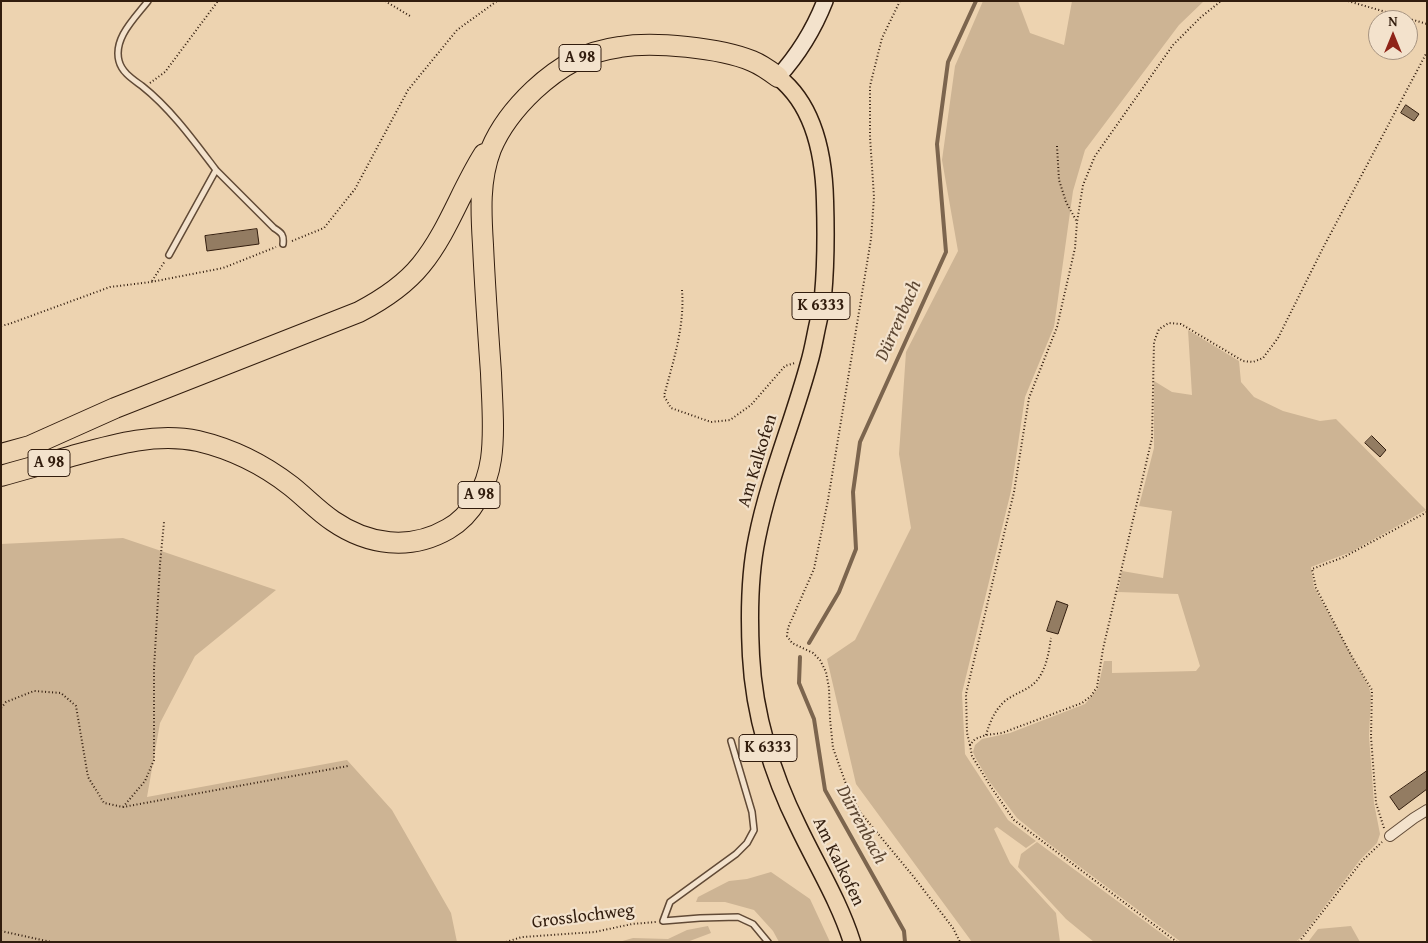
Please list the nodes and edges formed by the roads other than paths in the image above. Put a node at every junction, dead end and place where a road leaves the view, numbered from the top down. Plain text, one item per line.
1 (148, 1) edge
2 (825, 1) edge
3 (778, 77) junction
4 (499, 132) junction
5 (216, 170) junction
6 (282, 244) road end
7 (169, 255) road end
8 (1, 454) edge
9 (1, 476) edge
10 (731, 741) dead end
11 (1427, 810) edge
12 (1390, 836) road end
13 (768, 942) edge
14 (852, 942) edge

1 - 5 lane
2 - 3 street
3 - 4 highway, A 98
3 - 14 main road, Am Kalkofen / K 6333
4 - 8 highway, A 98
4 - 9 highway, A 98
5 - 6 lane
5 - 7 lane
10 - 13 lane
11 - 12 street

